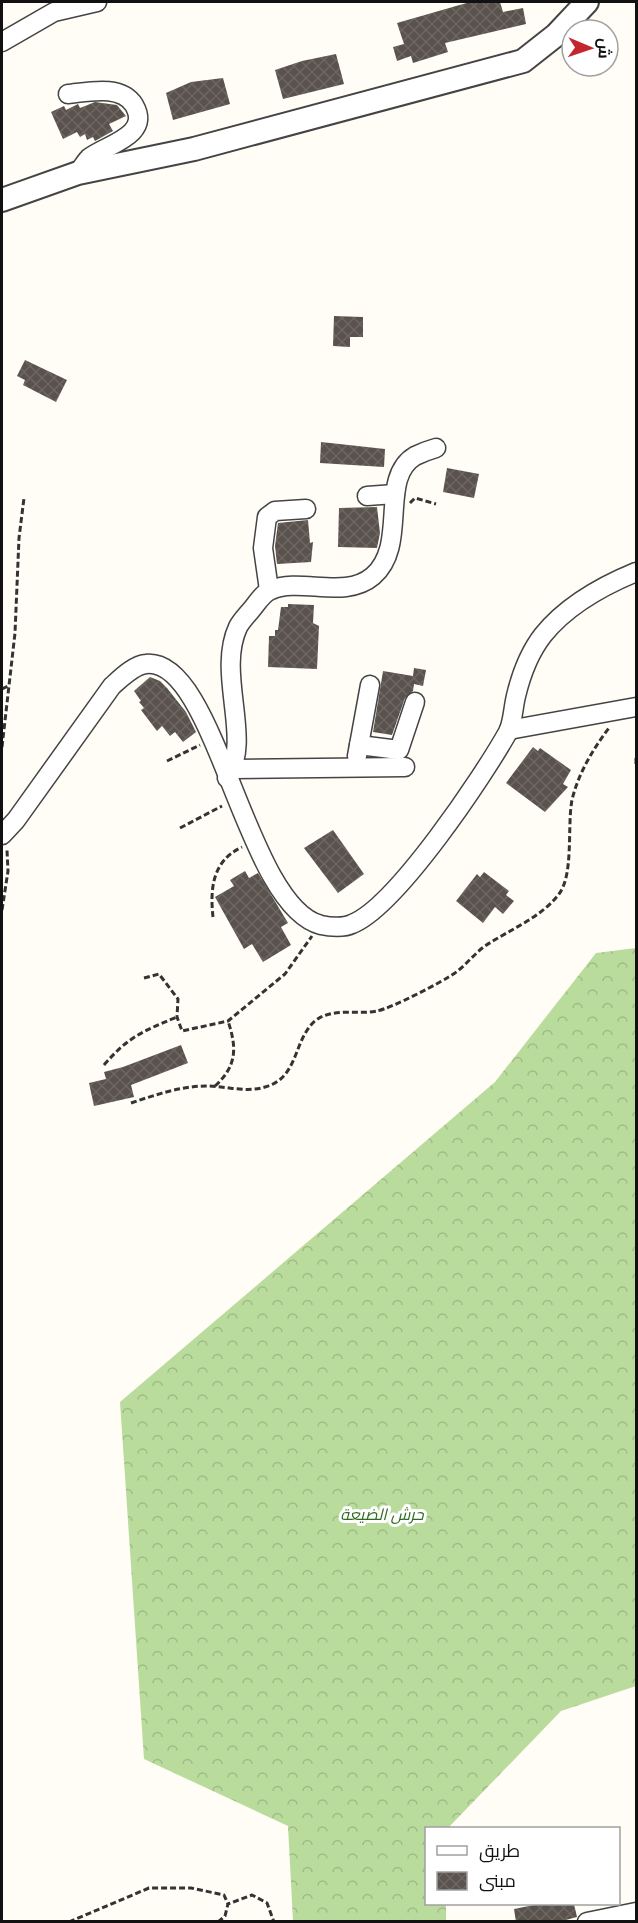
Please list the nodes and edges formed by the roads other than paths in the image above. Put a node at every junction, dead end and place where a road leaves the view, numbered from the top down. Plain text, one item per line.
1 (97, 2) edge
2 (587, 2) edge
3 (2, 42) edge
4 (68, 94) dead end
5 (78, 173) junction
6 (2, 200) edge
7 (436, 448) dead end
8 (395, 494) junction
9 (367, 496) dead end
10 (306, 509) dead end
11 (636, 572) edge
12 (269, 590) junction
13 (370, 685) dead end
14 (415, 702) dead end
15 (630, 709) edge
16 (509, 730) junction
17 (358, 746) junction
18 (355, 767) junction
19 (405, 768) dead end
20 (230, 773) junction
21 (2, 834) edge
22 (636, 1912) edge
23 (587, 1922) edge

1 - 3 street
2 - 5 street
4 - 5 street
5 - 6 street
7 - 8 street
8 - 9 street
8 - 12 street
10 - 12 street
11 - 16 street
12 - 20 street
13 - 17 street
14 - 17 street
15 - 16 street
16 - 20 street
17 - 18 street
18 - 19 street
18 - 20 street
20 - 21 street
22 - 23 street

